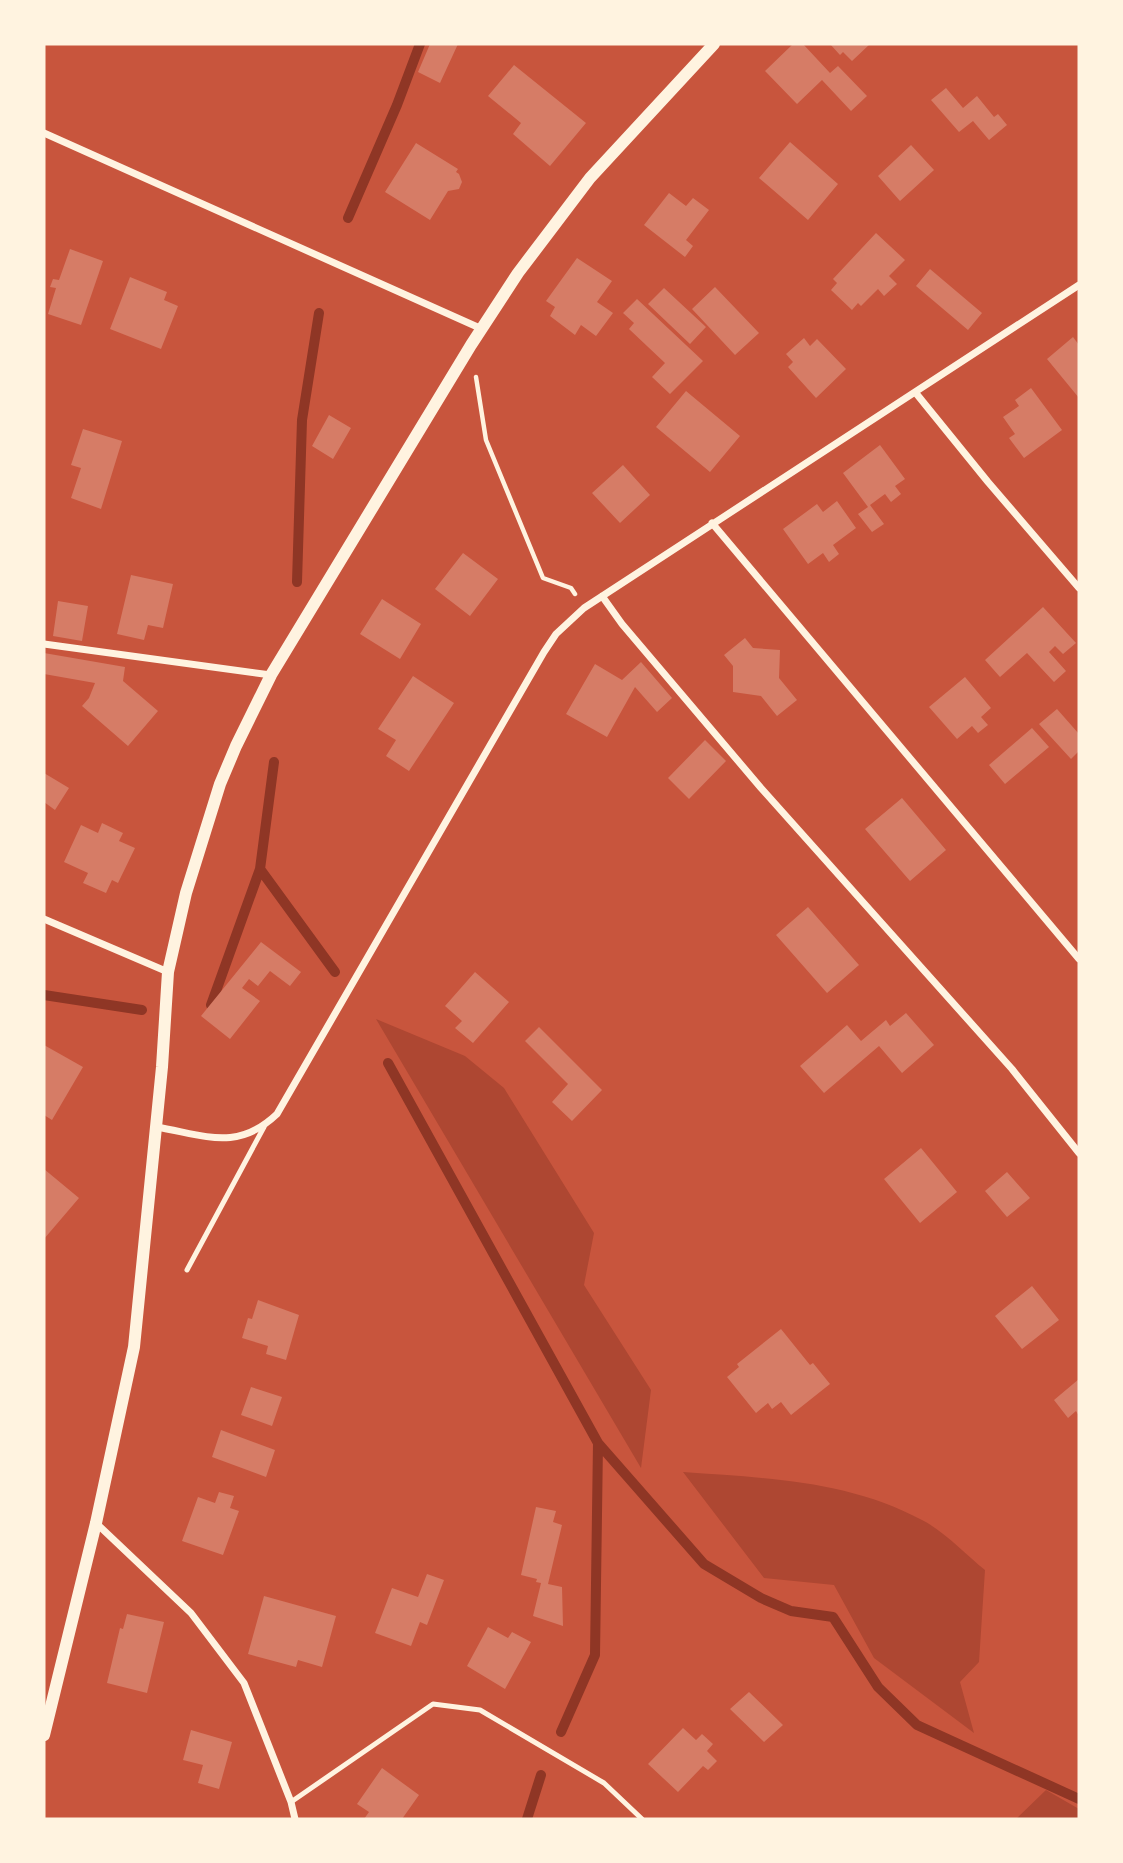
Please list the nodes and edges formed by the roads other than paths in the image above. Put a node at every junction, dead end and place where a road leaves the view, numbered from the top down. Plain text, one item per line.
1 (713, 44) edge
2 (44, 133) edge
3 (1079, 285) edge
4 (482, 330) junction
5 (915, 392) junction
6 (712, 523) junction
7 (1079, 588) edge
8 (602, 596) junction
9 (44, 644) edge
10 (271, 674) junction
11 (44, 919) edge
12 (1079, 959) edge
13 (169, 972) junction
14 (156, 1127) junction
15 (264, 1127) junction
16 (1079, 1153) edge
17 (187, 1270) dead end
18 (96, 1523) junction
19 (44, 1735) edge
20 (291, 1802) junction
21 (295, 1819) edge
22 (642, 1819) edge

1 - 4 street
2 - 4 street
3 - 5 street
4 - 10 street
5 - 6 street
5 - 7 street
6 - 8 street
6 - 12 street
8 - 15 street
8 - 16 street
9 - 10 street
10 - 13 street
11 - 13 street
13 - 14 street
14 - 15 street
14 - 18 street
15 - 17 lane
18 - 19 street
18 - 20 street
20 - 21 street
20 - 22 lane

